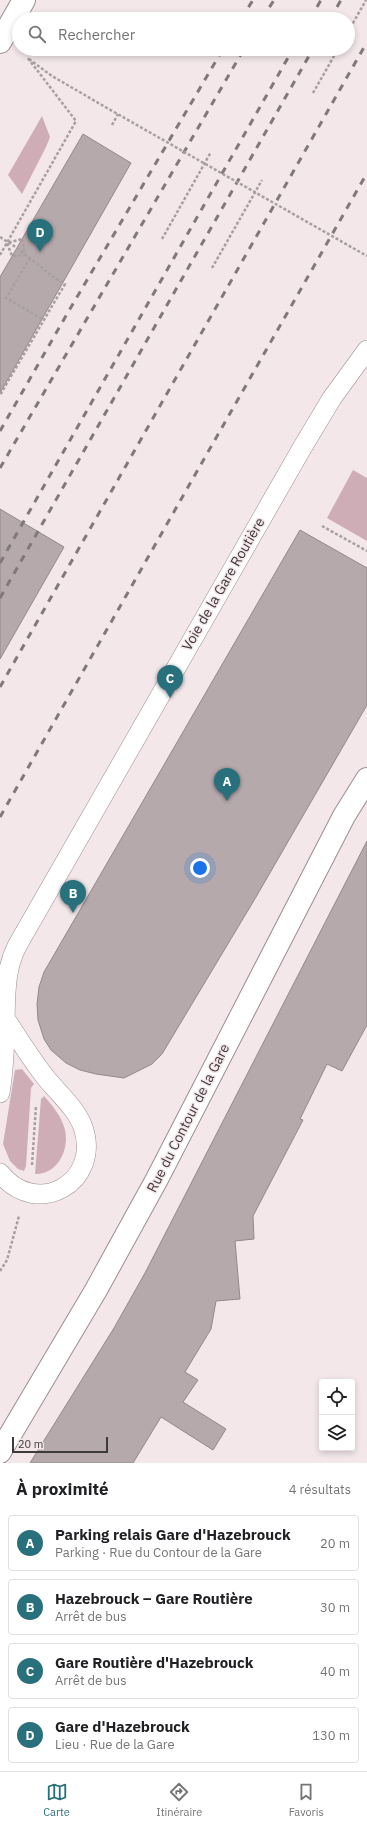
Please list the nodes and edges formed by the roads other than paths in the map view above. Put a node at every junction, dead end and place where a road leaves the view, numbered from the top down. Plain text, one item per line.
1 (24, 0) edge
2 (17, 12) edge
3 (12, 21) edge
4 (0, 42) edge
5 (367, 350) edge
6 (367, 779) edge
7 (5, 1018) junction
8 (0, 1093) edge
9 (0, 1173) edge
10 (0, 1452) edge

1 - 2 street
3 - 4 street
5 - 7 lane, Voie de la Gare Routière
6 - 10 street, Rue du Contour de la Gare
7 - 8 lane, Voie de la Gare Routière
7 - 9 lane

